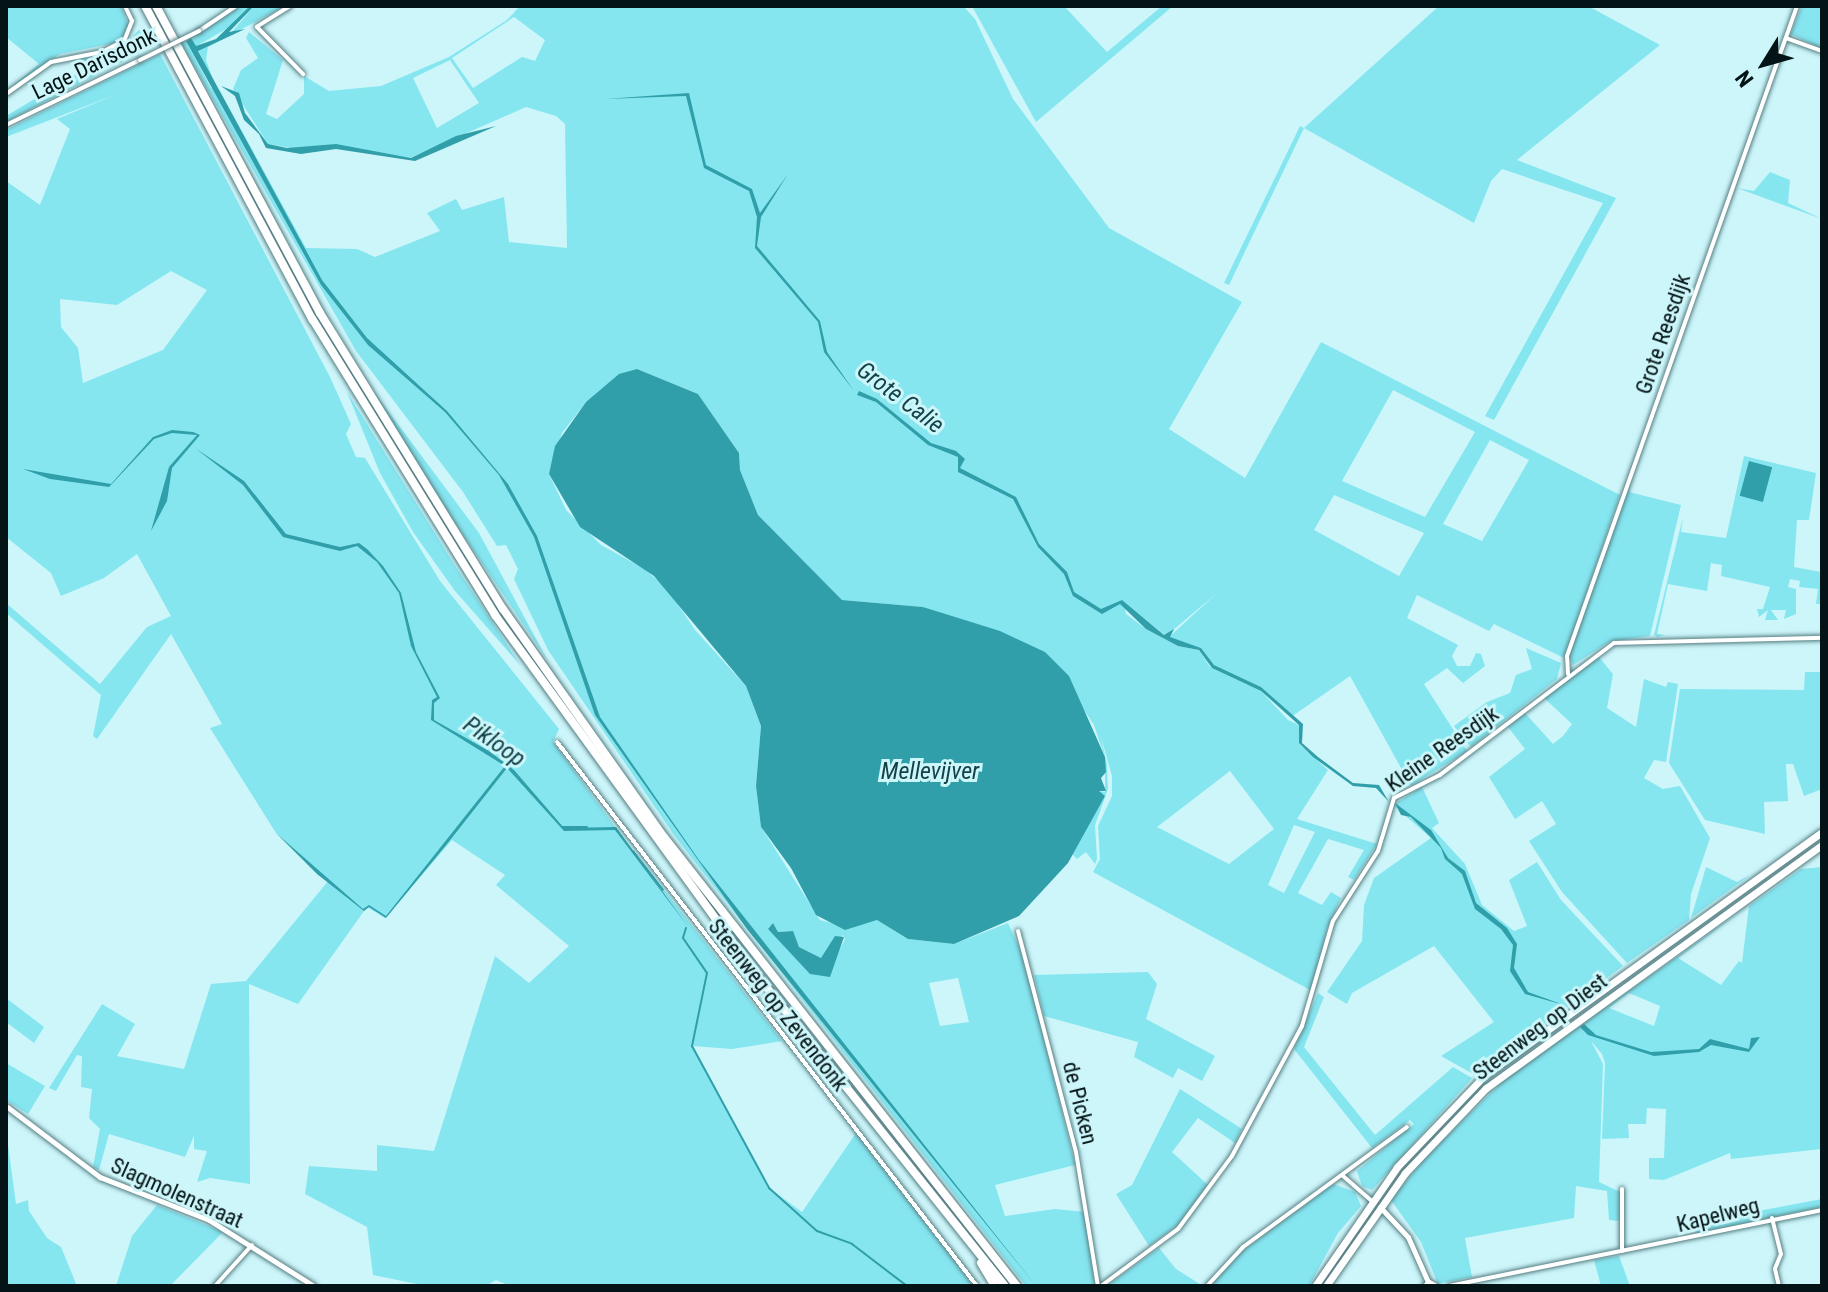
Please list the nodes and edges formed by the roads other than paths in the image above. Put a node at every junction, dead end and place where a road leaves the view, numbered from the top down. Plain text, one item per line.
1 (125, 6) edge
2 (145, 6) edge
3 (156, 6) edge
4 (236, 6) edge
5 (290, 6) edge
6 (1797, 6) edge
7 (1786, 38) junction
8 (1822, 51) edge
9 (303, 74) dead end
10 (6, 94) edge
11 (6, 125) edge
12 (1822, 638) edge
13 (1568, 674) junction
14 (557, 742) dead end
15 (1822, 832) edge
16 (1822, 845) edge
17 (1018, 931) dead end
18 (1629, 969) junction
19 (1635, 978) junction
20 (6, 1106) edge
21 (1407, 1127) dead end
22 (1343, 1176) junction
23 (1622, 1189) dead end
24 (1371, 1200) junction
25 (1379, 1206) junction
26 (1822, 1210) edge
27 (1772, 1218) junction
28 (252, 1245) junction
29 (1622, 1251) junction
30 (979, 1255) junction
31 (1426, 1284) edge
32 (215, 1286) edge
33 (314, 1286) edge
34 (977, 1286) edge
35 (995, 1286) edge
36 (1005, 1286) edge
37 (1017, 1286) edge
38 (1099, 1286) edge
39 (1207, 1286) edge
40 (1315, 1286) edge
41 (1326, 1286) edge
42 (1436, 1286) edge
43 (1449, 1286) edge
44 (1779, 1286) edge

1 - 10 street, Lage Darisdonk
2 - 30 highway
3 - 37 highway
4 - 11 street, Lage Darisdonk, bridge
5 - 9 street
6 - 7 street, Grote Reesdijk
7 - 8 street
7 - 13 street, Grote Reesdijk
12 - 13 street, Kleine Reesdijk
13 - 38 street, Kleine Reesdijk
14 - 34 street, Steenweg op Zevendonk
15 - 18 main road, Steenweg op Diest
16 - 19 main road, Steenweg op Diest
17 - 38 street, de Picken
18 - 19 main road
18 - 24 main road, Steenweg op Diest
19 - 25 main road, Steenweg op Diest
20 - 28 street, Slagmolenstraat
21 - 22 street
22 - 24 street
22 - 39 street
23 - 29 street
24 - 25 street
24 - 40 main road, Steenweg op Diest
25 - 31 street
25 - 41 main road, Steenweg op Diest
26 - 27 street, Kapelweg
27 - 29 street, Kapelweg
27 - 44 street
28 - 32 street
28 - 33 street, Slagmolenstraat
29 - 43 street, Kapelweg
30 - 35 highway
30 - 36 highway
31 - 42 street

